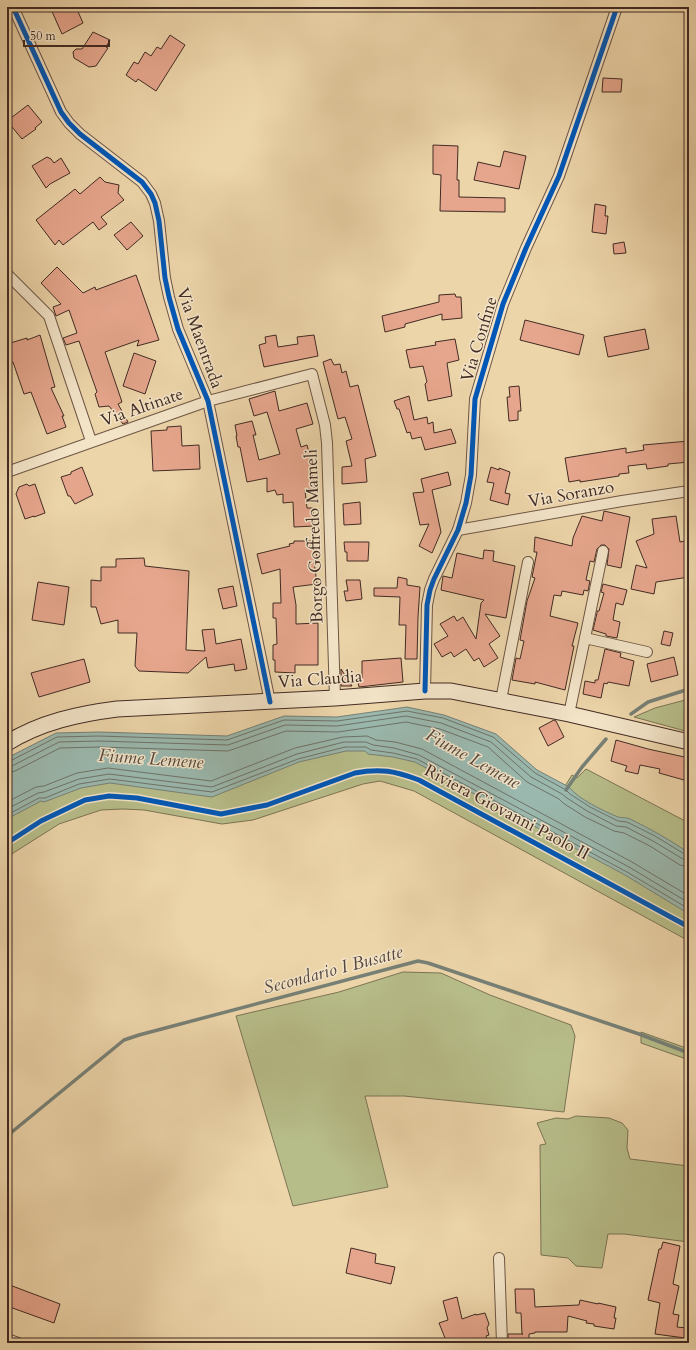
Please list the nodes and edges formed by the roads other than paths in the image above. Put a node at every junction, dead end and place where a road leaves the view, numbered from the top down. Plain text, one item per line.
1 (13, 7) edge
2 (617, 7) edge
3 (7, 274) edge
4 (312, 374) joint
5 (208, 401) junction
6 (91, 442) junction
7 (7, 472) edge
8 (689, 490) edge
9 (458, 530) junction
10 (603, 551) dead end
11 (528, 562) dead end
12 (585, 638) junction
13 (647, 652) dead end
14 (425, 691) junction
15 (335, 698) junction
16 (500, 700) junction
17 (270, 702) junction
18 (569, 714) junction
19 (7, 742) edge
20 (689, 742) edge
21 (499, 1258) dead end
22 (7, 1339) edge
23 (18, 1343) edge
24 (502, 1343) edge

1 - 5 street, Via Maentrada
2 - 9 street, Via Confine
3 - 6 street
4 - 5 street, Via Altinate
4 - 15 street, Borgo Goffredo Mameli
5 - 6 street, Via Altinate
5 - 17 street, Via Maentrada
6 - 7 street, Via Altinate
8 - 9 street, Via Soranzo
9 - 14 street, Via Confine
10 - 12 street
11 - 16 street
12 - 13 street
12 - 18 street
14 - 15 street, Via Claudia
14 - 16 street, Via Claudia
15 - 17 street, Via Claudia
16 - 18 street, Via Claudia
17 - 19 street, Via Claudia
18 - 20 street, Via Claudia
21 - 24 street
22 - 23 street

